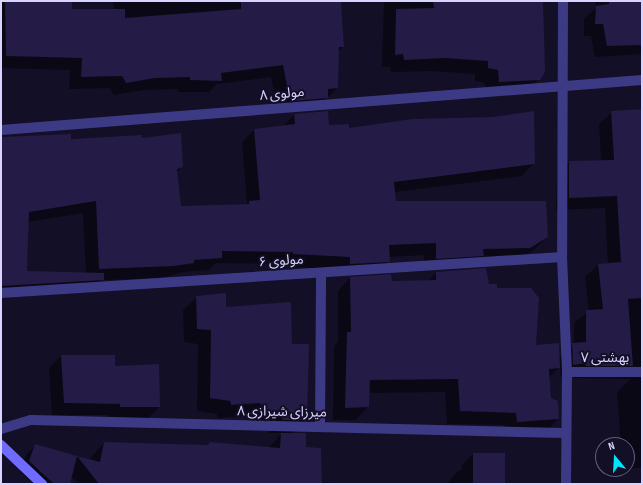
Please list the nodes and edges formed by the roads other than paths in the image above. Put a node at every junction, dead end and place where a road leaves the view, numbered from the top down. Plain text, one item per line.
1 (563, 1) edge
2 (642, 80) edge
3 (564, 86) junction
4 (1, 130) edge
5 (562, 257) junction
6 (321, 272) junction
7 (1, 294) edge
8 (567, 372) junction
9 (642, 372) edge
10 (320, 426) junction
11 (1, 429) edge
12 (564, 433) junction
13 (1, 445) edge
14 (42, 484) edge
15 (566, 484) edge

1 - 3 street
2 - 3 street, مولوی ۸
3 - 4 street, مولوی ۸
3 - 5 street
5 - 6 street, مولوی ۶
5 - 8 street
6 - 7 street, مولوی ۶
6 - 10 street
8 - 9 street, بهشتی ۷
8 - 12 street
10 - 11 street, میرزای شیرازی ۸
10 - 12 street, میرزای شیرازی ۸
12 - 15 street
13 - 14 main road

